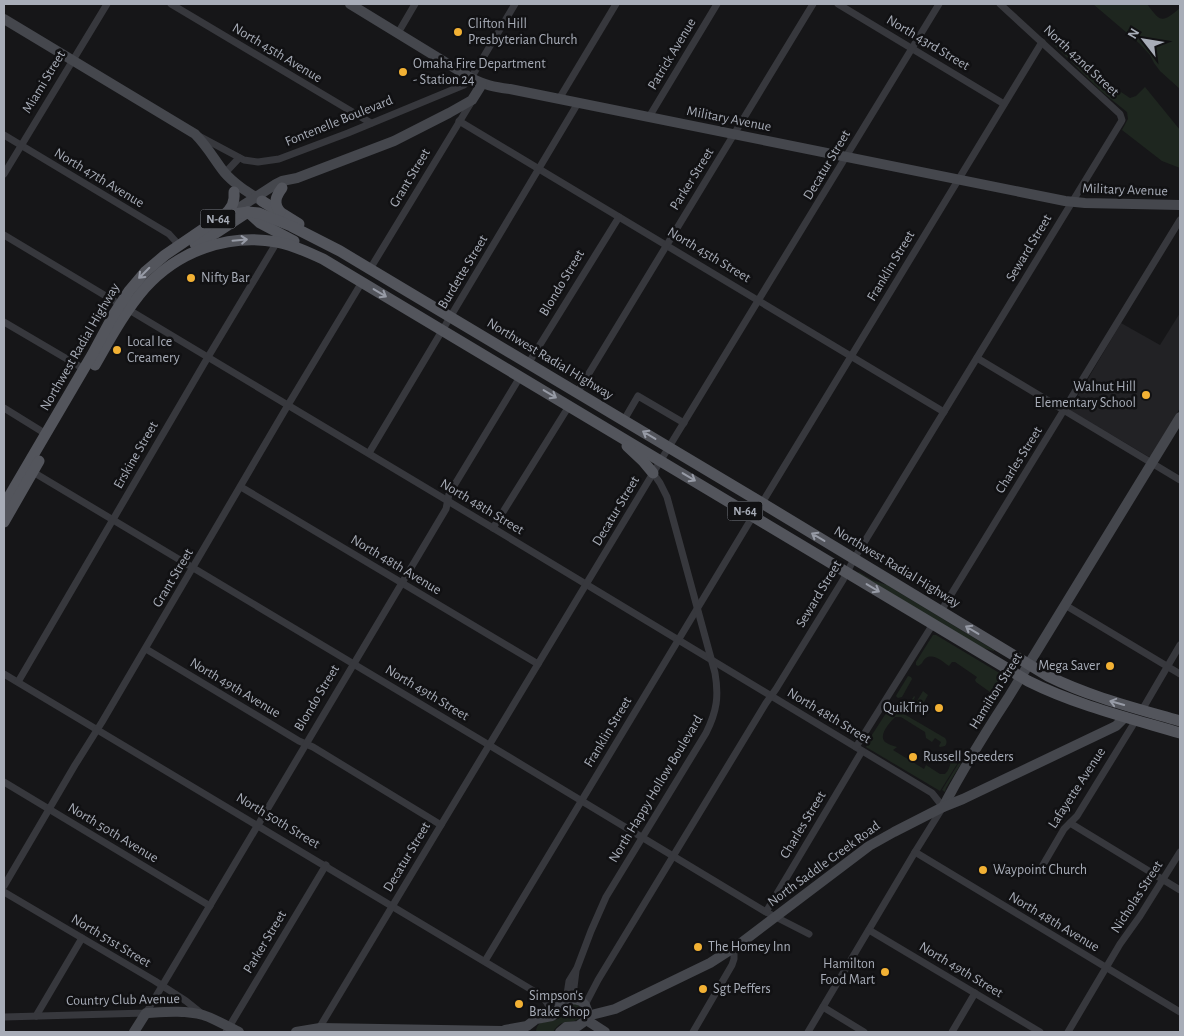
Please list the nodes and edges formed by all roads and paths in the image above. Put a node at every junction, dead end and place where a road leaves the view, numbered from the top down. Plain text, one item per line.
1 (107, 4) edge
2 (171, 4) edge
3 (350, 4) edge
4 (415, 4) edge
5 (515, 4) edge
6 (616, 4) edge
7 (717, 4) edge
8 (813, 4) edge
9 (838, 4) edge
10 (939, 4) edge
11 (1000, 4) edge
12 (4, 19) edge
13 (398, 32) junction
14 (1042, 42) junction
15 (912, 48) junction
16 (72, 60) junction
17 (471, 78) junction
18 (482, 84) junction
19 (559, 99) junction
20 (472, 100) junction
21 (578, 103) junction
22 (1004, 104) junction
23 (649, 117) junction
24 (1122, 118) joint
25 (459, 121) junction
26 (371, 124) junction
27 (195, 134) junction
28 (734, 134) junction
29 (4, 135) edge
30 (21, 146) junction
31 (846, 157) junction
32 (240, 158) junction
33 (539, 169) junction
34 (225, 173) junction
35 (4, 174) edge
36 (297, 178) junction
37 (958, 180) junction
38 (282, 188) junction
39 (234, 192) junction
40 (259, 199) junction
41 (1072, 202) junction
42 (1180, 205) edge
43 (245, 209) junction
44 (280, 212) junction
45 (223, 217) junction
46 (618, 217) junction
47 (1180, 220) edge
48 (4, 235) edge
49 (277, 242) junction
50 (180, 245) junction
51 (666, 245) junction
52 (340, 251) junction
53 (323, 259) junction
54 (370, 269) junction
55 (155, 278) junction
56 (362, 282) junction
57 (758, 301) junction
58 (124, 307) junction
59 (451, 317) junction
60 (4, 322) edge
61 (443, 330) junction
62 (851, 356) junction
63 (208, 357) junction
64 (977, 358) junction
65 (528, 364) junction
66 (84, 369) junction
67 (520, 377) junction
68 (577, 392) junction
69 (288, 405) junction
70 (569, 406) junction
71 (4, 408) edge
72 (1064, 410) junction
73 (944, 412) junction
74 (1180, 417) edge
75 (624, 420) junction
76 (684, 423) junction
77 (609, 430) junction
78 (46, 434) junction
79 (669, 448) junction
80 (368, 453) junction
81 (661, 460) junction
82 (1152, 463) junction
83 (33, 472) junction
84 (653, 473) junction
85 (1180, 480) edge
86 (240, 487) junction
87 (448, 501) junction
88 (762, 503) junction
89 (4, 506) edge
90 (753, 516) junction
91 (113, 519) junction
92 (4, 522) edge
93 (494, 528) junction
94 (854, 559) junction
95 (193, 568) junction
96 (847, 573) junction
97 (402, 583) junction
98 (586, 584) junction
99 (1065, 605) junction
100 (697, 607) junction
101 (941, 611) junction
102 (933, 624) junction
103 (678, 640) junction
104 (1180, 645) edge
105 (146, 648) junction
106 (712, 660) junction
107 (354, 664) junction
108 (538, 664) junction
109 (1028, 664) junction
110 (1168, 666) junction
111 (4, 674) edge
112 (1180, 674) edge
113 (1021, 677) junction
114 (18, 682) junction
115 (771, 696) junction
116 (1134, 716) junction
117 (1180, 721) edge
118 (98, 729) junction
119 (1180, 733) edge
120 (306, 744) junction
121 (489, 744) junction
122 (859, 749) junction
123 (4, 782) edge
124 (582, 800) junction
125 (943, 807) junction
126 (49, 809) junction
127 (1070, 824) junction
128 (258, 825) junction
129 (441, 825) junction
130 (642, 837) junction
131 (915, 852) junction
132 (1180, 852) edge
133 (674, 856) junction
134 (326, 865) junction
135 (1040, 870) dead end
136 (1163, 880) junction
137 (4, 886) edge
138 (1180, 890) edge
139 (4, 892) edge
140 (392, 905) junction
141 (210, 906) junction
142 (771, 914) junction
143 (869, 930) junction
144 (809, 934) dead end
145 (82, 938) junction
146 (734, 947) junction
147 (485, 961) junction
148 (1106, 968) junction
149 (162, 986) junction
150 (537, 993) junction
151 (975, 993) junction
152 (578, 1006) junction
153 (823, 1007) junction
154 (1180, 1012) edge
155 (146, 1013) junction
156 (203, 1015) junction
157 (36, 1016) junction
158 (4, 1017) edge
159 (547, 1017) junction
160 (578, 1026) junction
161 (531, 1027) edge
162 (228, 1030) edge
163 (318, 1030) edge
164 (134, 1032) edge
165 (239, 1032) edge
166 (296, 1032) edge
167 (507, 1032) edge
168 (560, 1032) edge
169 (597, 1032) edge
170 (605, 1032) edge
171 (693, 1032) edge
172 (808, 1032) edge
173 (864, 1032) edge
174 (952, 1032) edge
175 (1040, 1032) edge
176 (1068, 1032) edge

1 - 16 street, Miami Street
2 - 26 street, North 45th Avenue
3 - 13 main road
4 - 13 street
5 - 17 street
6 - 19 street
7 - 23 street, Patrick Avenue
8 - 28 street, Parker Street
9 - 15 street, North 43rd Street
10 - 15 street, Decatur Street
11 - 14 street, North 42nd Street
12 - 16 main road, Fontenelle Boulevard
13 - 17 main road
14 - 22 street, Franklin Street
14 - 24 street, North 42nd Street
15 - 22 street, North 43rd Street
15 - 31 street, Decatur Street
16 - 27 main road, Fontenelle Boulevard
16 - 30 street, Miami Street
17 - 18 main road
17 - 26 street, Fontenelle Boulevard
18 - 19 main road, Military Avenue
18 - 20 main road
19 - 21 main road, Military Avenue
20 - 25 street, Grant Street
20 - 36 main road
21 - 23 main road, Military Avenue
21 - 33 street, Burdette Street
22 - 37 street, Franklin Street
23 - 28 main road, Military Avenue
24 - 41 street, Seward Street
25 - 33 street, North 45th Street
25 - 54 street, Grant Street
26 - 32 street, Fontenelle Boulevard
27 - 32 street, Fontenelle Boulevard
27 - 34 main road, Fontenelle Boulevard
28 - 31 main road, Military Avenue
28 - 51 street, Parker Street
29 - 30 street, North 47th Avenue
30 - 35 street, Miami Street
30 - 50 street, North 47th Avenue
31 - 37 main road, Military Avenue
31 - 57 street, Decatur Street
32 - 34 street
33 - 46 street, North 45th Street
33 - 59 street, Burdette Street
34 - 39 main road
34 - 40 main road
36 - 38 main road
36 - 40 main road
37 - 41 main road, Military Avenue
37 - 62 street, Franklin Street
38 - 40 main road
38 - 44 main road
39 - 43 main road
39 - 45 main road
40 - 43 main road
40 - 44 main road
41 - 42 main road, Military Avenue
41 - 64 street, Seward Street
43 - 45 main road, Northwest Radial Highway / N-64
43 - 52 main road, Northwest Radial Highway / N-64
43 - 53 main road
43 - 55 main road
44 - 52 main road
45 - 50 main road, Northwest Radial Highway / N-64
46 - 51 street, North 45th Street
46 - 65 street, Blondo Street
47 - 72 street, Charles Street
48 - 58 street, North 48th Street
49 - 53 main road, Northwest Radial Highway / N-64
55 -> 49 main road, Northwest Radial Highway / N-64
49 - 63 street, Erskine Street
50 -> 58 main road, Northwest Radial Highway / N-64
51 - 57 street, North 45th Street
51 - 68 street, Parker Street
52 - 54 main road, Northwest Radial Highway / N-64
53 - 56 main road, Northwest Radial Highway / N-64
54 - 59 main road, Northwest Radial Highway / N-64
55 - 58 main road, Northwest Radial Highway / N-64
56 -> 61 main road, Northwest Radial Highway / N-64
56 - 69 street, Grant Street
57 - 62 street, North 45th Street
57 - 76 street, Decatur Street
58 - 63 street, North 48th Street
58 - 66 main road, Northwest Radial Highway / N-64
58 - 83 main road, Northwest Radial Highway / N-64
59 - 61 street, Burdette Street
59 - 65 main road, Northwest Radial Highway / N-64
60 - 66 street
61 - 67 main road, Northwest Radial Highway / N-64
61 - 80 street, Burdette Street
62 - 73 street, North 45th Street
62 - 88 street, Franklin Street
63 - 69 street, North 48th Street
63 - 91 street, Erskine Street
64 - 72 street
64 - 73 street, Seward Street
65 - 68 main road, Northwest Radial Highway / N-64
66 - 78 main road, Northwest Radial Highway / N-64
67 -> 70 main road, Northwest Radial Highway / N-64
67 - 87 street, Blondo Street
68 - 75 main road, Northwest Radial Highway / N-64
69 - 80 street, North 48th Street
69 - 86 street, Grant Street
70 - 77 main road, Northwest Radial Highway / N-64
70 - 93 street
71 - 78 street
72 - 82 street
72 - 101 street, Charles Street
73 - 94 street, Seward Street
74 - 82 main road, Hamilton Street
75 - 76 street
79 -> 75 main road, Northwest Radial Highway / N-64
76 - 79 street, Decatur Street
77 - 81 main road, Northwest Radial Highway / N-64
77 - 84 main road
78 - 89 main road, Northwest Radial Highway / N-64
79 - 81 street, Decatur Street
79 - 88 main road, Northwest Radial Highway / N-64
80 - 87 street, North 48th Street
81 - 84 street, Decatur Street
81 -> 90 main road, Northwest Radial Highway / N-64
82 - 85 street
82 - 99 main road, Hamilton Street
83 - 91 street, North 49th Street
83 - 92 main road, Northwest Radial Highway / N-64
84 - 98 street, Decatur Street
84 - 100 street, North Happy Hollow Boulevard
86 - 95 street, Grant Street
86 - 97 street, North 48th Avenue
87 - 93 street, North 48th Street
87 - 97 street, Blondo Street
94 -> 88 main road, Northwest Radial Highway / N-64
90 - 96 main road, Northwest Radial Highway / N-64
90 - 100 street, Franklin Street
91 - 95 street, North 49th Street
91 - 114 street, Erskine Street
93 - 98 street, North 48th Street
94 - 96 street, Seward Street
94 - 101 main road, Northwest Radial Highway / N-64
95 - 105 street, Grant Street
95 - 107 street, North 49th Street
96 -> 102 main road, Northwest Radial Highway / N-64
96 - 115 street, Seward Street
97 - 107 street, Blondo Street
97 - 108 street, North 48th Avenue
98 - 103 street, North 48th Street
98 - 108 street, Decatur Street
99 - 109 main road, Hamilton Street
99 - 110 street
100 - 103 street, Franklin Street
100 - 106 street, North Happy Hollow Boulevard
109 -> 101 main road, Northwest Radial Highway / N-64
102 - 113 main road, Northwest Radial Highway / N-64
102 - 122 street, Charles Street
103 - 106 street, North 48th Street
103 - 124 street, Franklin Street
104 - 110 street, Lafayette Avenue
105 - 118 street, Grant Street
105 - 120 street, North 49th Avenue
106 - 115 street, North 48th Street
106 - 130 street, North Happy Hollow Boulevard
107 - 120 street, Blondo Street
107 - 121 street, North 49th Street
108 - 121 street, Decatur Street
109 - 113 main road, Hamilton Street
116 -> 109 main road, Northwest Radial Highway / N-64
110 - 112 street
110 - 116 street, Lafayette Avenue
111 - 114 street, North 50th Street
113 - 116 main road, Northwest Radial Highway / N-64
113 - 125 main road, Hamilton Street
114 - 118 street, North 50th Street
115 - 122 street, North 48th Street
115 - 133 street, Seward Street
116 - 117 main road, Northwest Radial Highway / N-64
116 - 119 main road, Northwest Radial Highway / N-64
116 - 125 main road, North Saddle Creek Road
116 - 127 street, Lafayette Avenue
118 - 126 street, Grant Street
118 - 128 street, North 50th Street
120 - 128 street, Blondo Street
120 - 129 street, North 49th Avenue
121 - 124 street, North 49th Street
121 - 129 street, Decatur Street
122 - 125 street, North 48th Street
122 - 142 street, Charles Street
123 - 126 street, North 50th Avenue
124 - 130 street, North 49th Street
124 - 147 street, Franklin Street
125 - 131 street, Hamilton Street
125 - 142 main road, North Saddle Creek Road
126 - 137 street, Grant Street
126 - 141 street, North 50th Avenue
127 - 135 street, Lafayette Avenue
127 - 136 street
128 - 134 street, North 50th Street
128 - 141 street, Blondo Street
129 - 140 street, Decatur Street
130 - 133 street, North 49th Street
130 - 152 street, North Happy Hollow Boulevard
131 - 143 street, Hamilton Street
131 - 148 street, North 48th Avenue
132 - 136 street, Nicholas Street
133 - 142 street, North 49th Street
133 - 152 street, Seward Street
134 - 140 street, North 50th Street
134 - 162 street, Parker Street
136 - 138 street
136 - 148 street, Nicholas Street
139 - 145 street, North 51st Street
140 - 147 street, North 50th Street
140 - 163 street, Decatur Street
141 - 149 street, Blondo Street
142 - 144 street, North 49th Street
142 - 146 main road, North Saddle Creek Road
143 - 151 street, North 49th Street
143 - 153 street, Hamilton Street
145 - 149 street, North 51st Street
145 - 157 street
146 - 152 main road, North Saddle Creek Road
146 - 171 street
147 - 150 street, North 50th Street
148 - 154 street, North 48th Avenue
148 - 176 street, Nicholas Street
149 - 155 street, Blondo Street
149 - 156 street, North 51st Street
150 - 152 street, North 50th Street
150 - 159 street, North 50th Street
151 - 174 street
151 - 175 street, North 49th Street
152 - 159 main road
152 - 160 main road
152 - 170 main road, North 50th Street
153 - 172 street, Hamilton Street
153 - 173 street
155 - 156 main road, Country Club Avenue
155 - 157 street, Country Club Avenue
155 - 164 main road, Blondo Street
156 - 162 main road, Country Club Avenue
157 - 158 street, Country Club Avenue
159 - 161 main road
160 - 168 main road
160 - 169 main road
161 - 167 main road
162 - 165 main road, Country Club Avenue
163 - 166 main road
163 - 167 main road

